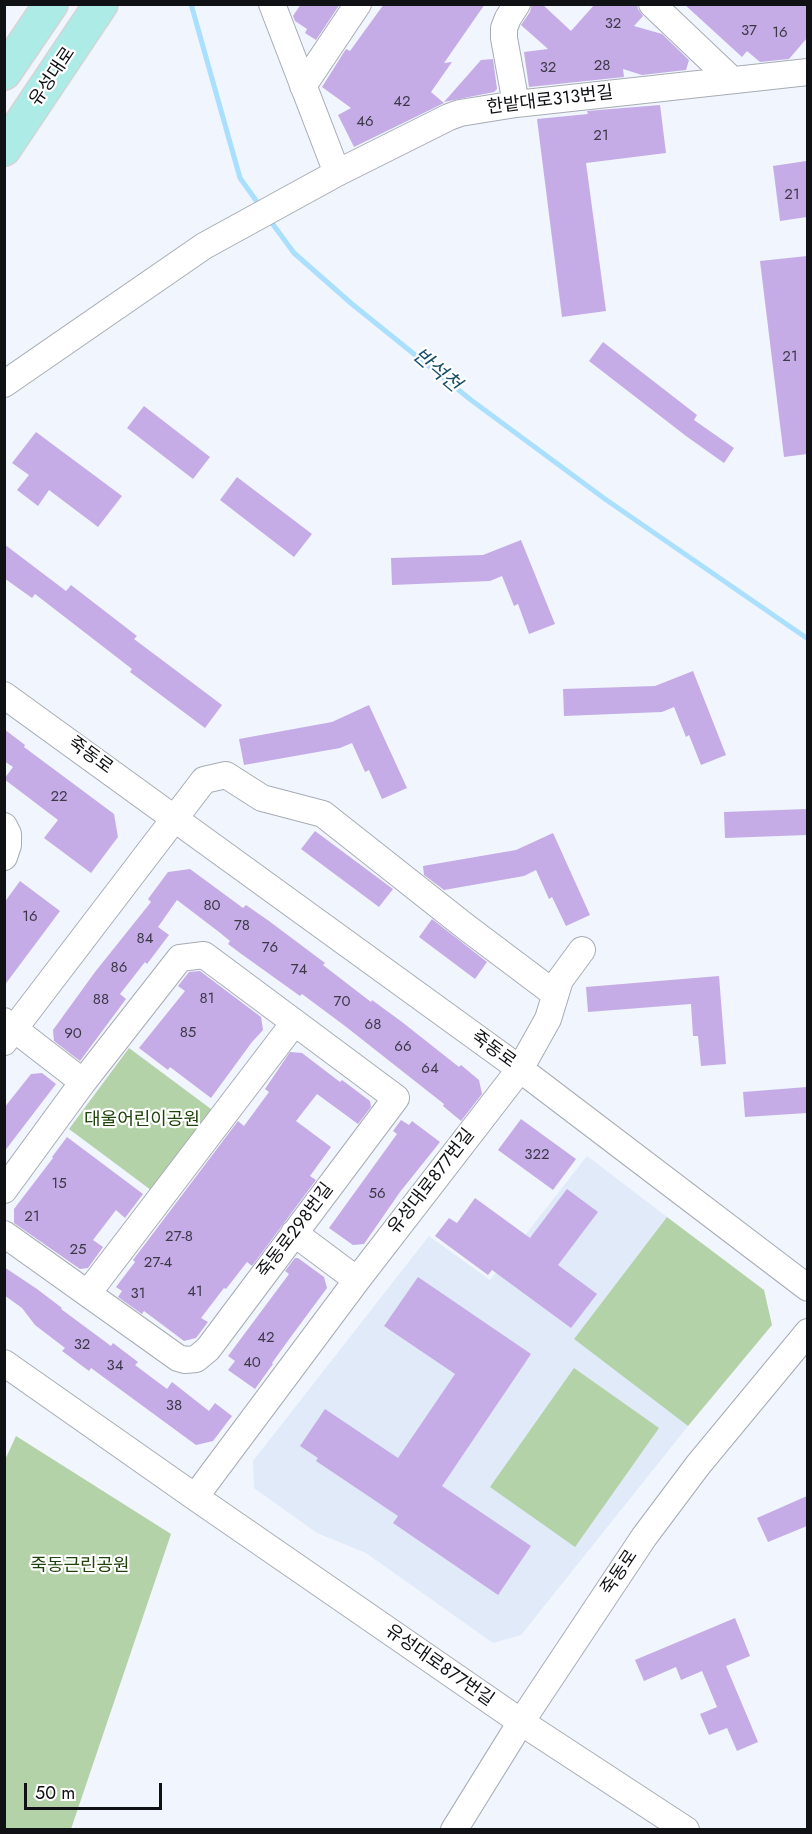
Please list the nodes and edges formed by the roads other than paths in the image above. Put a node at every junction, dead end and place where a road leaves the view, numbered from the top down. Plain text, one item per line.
1 (51, 4) edge
2 (101, 4) edge
3 (272, 4) edge
4 (358, 4) edge
5 (517, 4) edge
6 (651, 4) edge
7 (807, 72) edge
8 (4, 73) edge
9 (732, 80) junction
10 (303, 86) junction
11 (516, 104) junction
12 (4, 149) edge
13 (337, 173) junction
14 (4, 384) edge
15 (4, 695) edge
16 (175, 818) junction
17 (4, 826) edge
18 (4, 857) edge
19 (582, 950) dead end
20 (555, 994) junction
21 (294, 1023) junction
22 (8, 1031) edge
23 (520, 1069) junction
24 (83, 1082) junction
25 (4, 1190) edge
26 (294, 1233) junction
27 (4, 1234) edge
28 (357, 1280) junction
29 (807, 1288) edge
30 (88, 1293) junction
31 (807, 1332) edge
32 (4, 1363) edge
33 (195, 1497) junction
34 (521, 1722) junction
35 (454, 1830) edge
36 (686, 1830) edge

1 - 8 main road
2 - 12 main road, 유성대로
3 - 10 street
4 - 10 street
5 - 11 street
6 - 9 street
7 - 9 street, 한밭대로313번길
9 - 11 street, 한밭대로313번길
10 - 13 street
11 - 13 street, 한밭대로313번길
13 - 14 street, 한밭대로313번길
15 - 16 street, 죽동로
16 - 20 street
16 - 22 street
16 - 23 street, 죽동로
17 - 18 street
19 - 20 street, 유성대로877번길
20 - 23 street, 유성대로877번길
21 - 24 street, 죽동로298번길
21 - 26 street, 죽동로298번길
21 - 30 street
22 - 24 street
23 - 28 street, 유성대로877번길
23 - 29 street, 죽동로
24 - 25 street, 죽동로298번길
26 - 28 street
26 - 30 street, 죽동로298번길
27 - 30 street, 죽동로298번길
28 - 33 street, 유성대로877번길
31 - 34 street, 죽동로
32 - 33 street, 유성대로877번길
33 - 34 street, 유성대로877번길
34 - 35 street, 죽동로
34 - 36 street, 유성대로877번길

